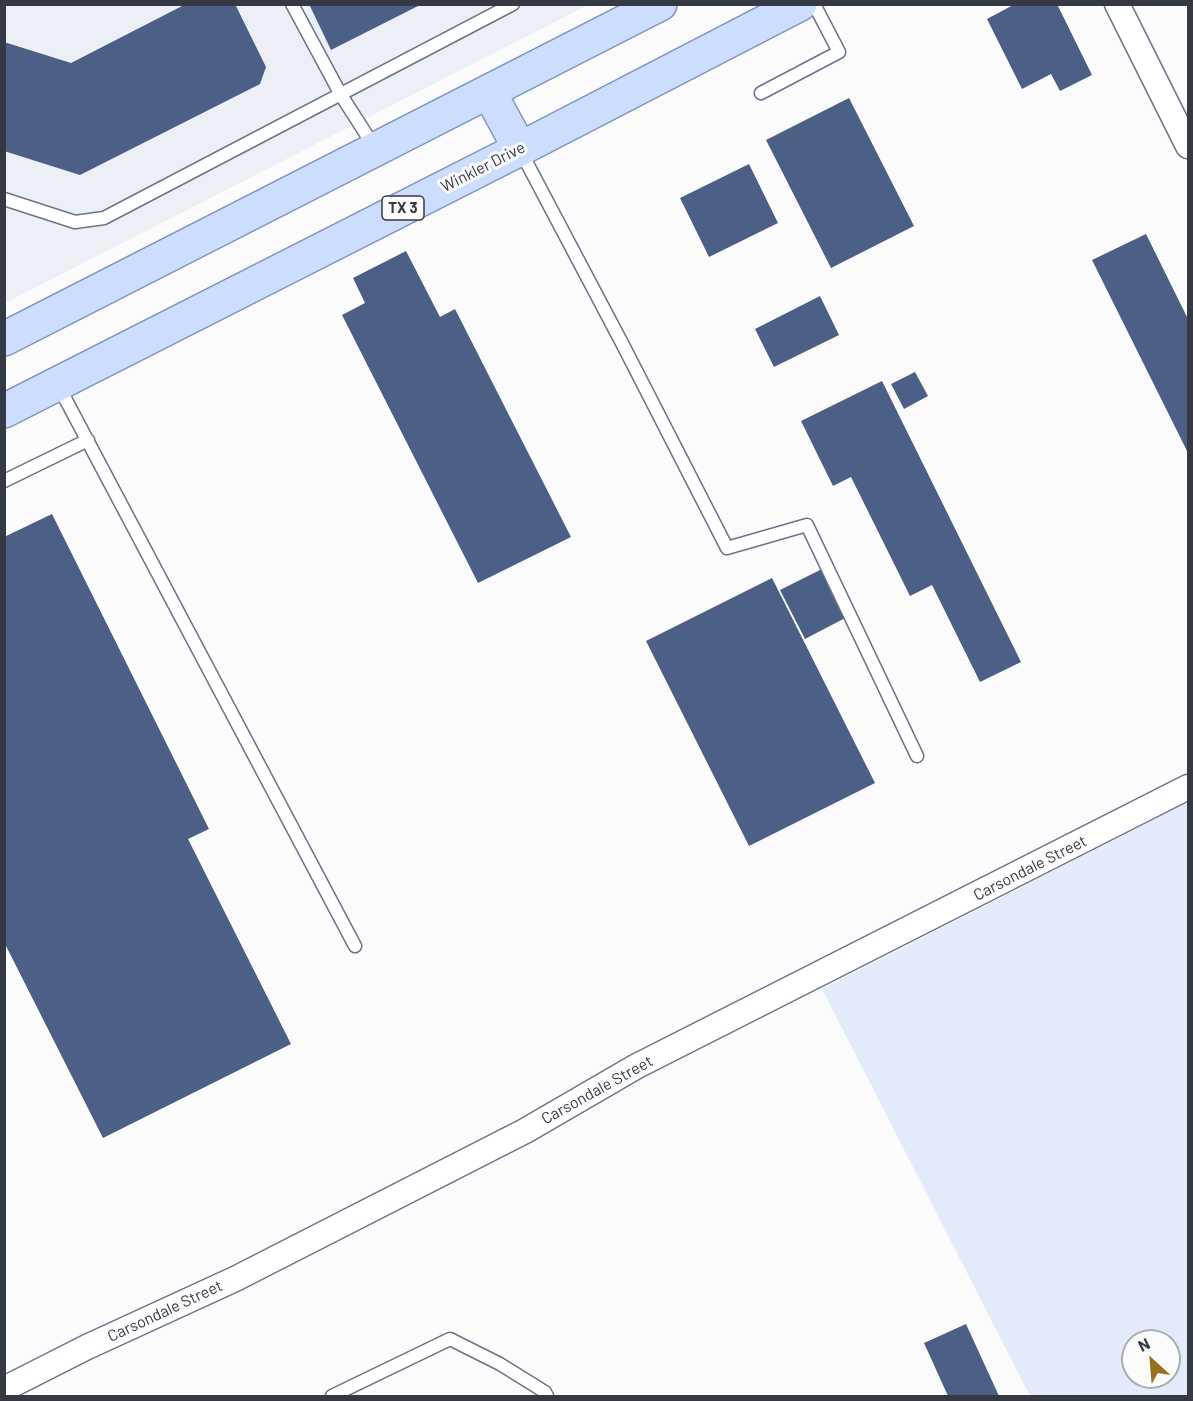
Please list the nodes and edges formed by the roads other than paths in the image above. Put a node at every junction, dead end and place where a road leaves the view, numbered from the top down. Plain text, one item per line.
1 (292, 4) edge
2 (513, 4) edge
3 (660, 4) edge
4 (1117, 4) edge
5 (799, 6) edge
6 (489, 92) junction
7 (761, 93) dead end
8 (341, 95) junction
9 (1188, 146) edge
10 (375, 149) junction
11 (520, 149) junction
12 (4, 199) edge
13 (4, 339) edge
14 (58, 384) junction
15 (4, 411) edge
16 (88, 440) junction
17 (4, 481) edge
18 (916, 756) dead end
19 (1188, 787) edge
20 (355, 946) dead end
21 (4, 1389) edge
22 (332, 1396) edge
23 (547, 1396) edge

1 - 8 lane
2 - 8 lane
3 - 6 main road
4 - 9 street
5 - 7 lane
5 - 11 main road, Winkler Drive / TX 3
6 - 10 main road
6 - 11 main road
8 - 10 lane
8 - 12 lane
10 - 13 main road
11 - 14 main road, Winkler Drive / TX 3
11 - 18 lane
14 - 15 main road, Winkler Drive / TX 3
14 - 16 lane
16 - 17 lane
16 - 20 lane
19 - 21 street, Carsondale Street
22 - 23 lane

